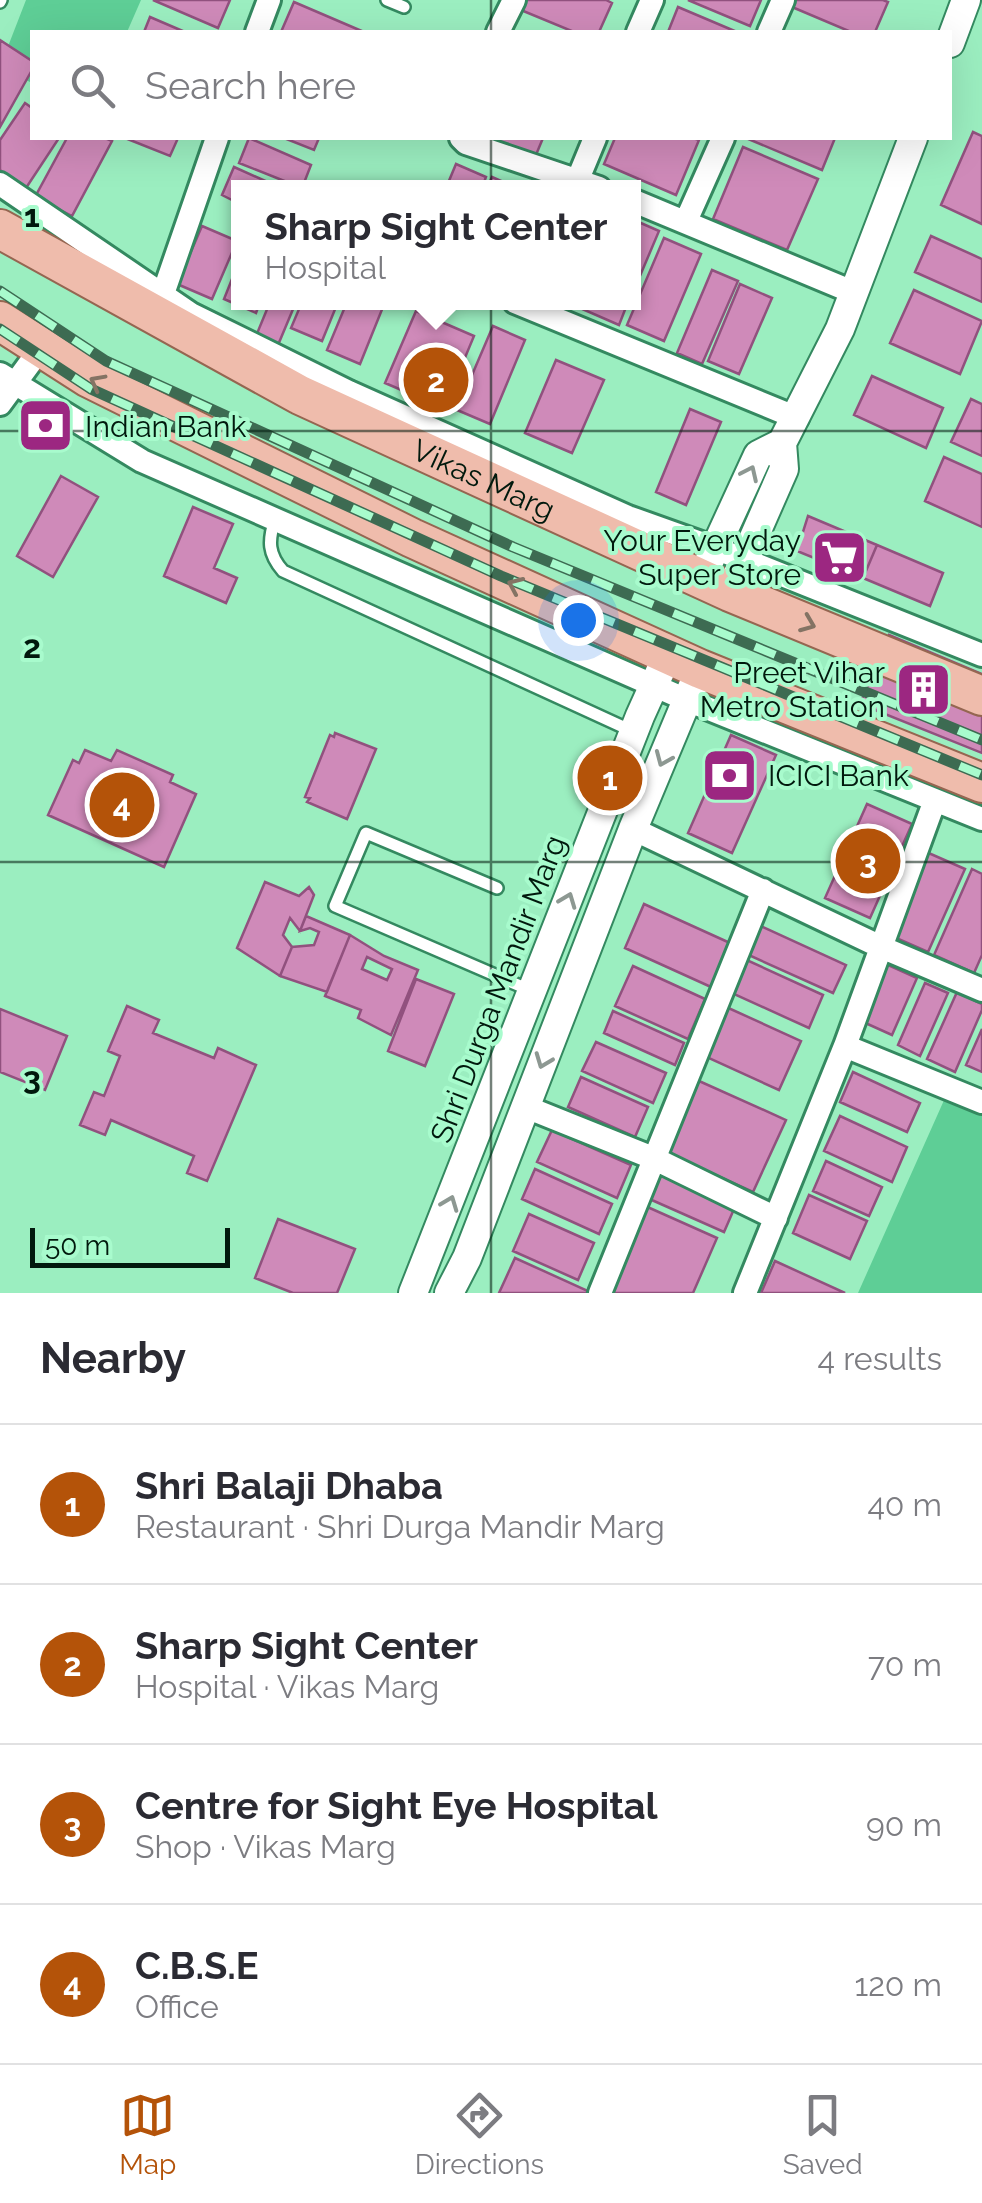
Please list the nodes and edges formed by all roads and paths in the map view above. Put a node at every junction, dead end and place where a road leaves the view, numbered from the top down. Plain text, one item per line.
1 (269, 0) edge
2 (387, 0) edge
3 (514, 0) edge
4 (652, 0) edge
5 (784, 0) edge
6 (966, 0) edge
7 (404, 7) dead end
8 (258, 30) edge
9 (499, 30) edge
10 (639, 30) edge
11 (770, 30) edge
12 (952, 37) edge
13 (216, 140) edge
14 (463, 140) edge
15 (595, 140) edge
16 (722, 140) edge
17 (913, 140) edge
18 (579, 180) edge
19 (588, 180) edge
20 (0, 184) edge
21 (641, 204) edge
22 (686, 221) junction
23 (0, 229) edge
24 (855, 293) junction
25 (163, 294) junction
26 (534, 310) edge
27 (0, 322) edge
28 (41, 348) junction
29 (8, 379) edge
30 (0, 404) edge
31 (797, 418) junction
32 (276, 519) junction
33 (723, 570) junction
34 (982, 655) edge
35 (677, 677) junction
36 (982, 696) edge
37 (633, 732) junction
38 (982, 783) edge
39 (935, 800) junction
40 (982, 819) edge
41 (633, 829) junction
42 (582, 864) junction
43 (615, 876) junction
44 (498, 888) dead end
45 (763, 890) junction
46 (881, 947) junction
47 (982, 990) edge
48 (532, 992) junction
49 (845, 1046) junction
50 (982, 1102) edge
51 (526, 1107) junction
52 (653, 1158) junction
53 (776, 1218) junction
54 (413, 1293) edge
55 (450, 1293) edge
56 (600, 1293) edge
57 (745, 1293) edge

1 - 8 street
2 - 7 lane
3 - 9 street
4 - 10 street
5 - 11 street
6 - 12 street
13 - 25 street
14 - 18 street
15 - 19 street
16 - 22 street
17 - 24 street
20 - 25 street
21 - 22 street
22 - 24 street
23 - 33 main road, Vikas Marg
24 - 31 street
25 - 33 street
26 - 31 street
27 - 28 main road
28 - 29 street
35 -> 28 main road
29 - 30 street
29 - 32 street
31 - 33 street
32 - 35 street
32 - 37 lane
33 - 34 street
33 -> 36 main road, Vikas Marg
35 - 37 street, Shri Durga Mandir Marg
35 - 38 main road
35 - 39 street
35 -> 41 street
37 - 42 street, Shri Durga Mandir Marg
39 - 40 street
39 - 46 street
41 - 43 street
41 - 45 street
42 - 43 street
48 -> 42 street, Shri Durga Mandir Marg
43 -> 51 street
44 - 48 lane
45 - 46 street
45 - 52 street
46 - 47 street
46 - 49 street
54 -> 48 street, Shri Durga Mandir Marg
49 - 50 street
49 - 53 street
51 - 52 street
51 - 55 street
52 - 53 street
52 - 56 street
53 - 57 street

